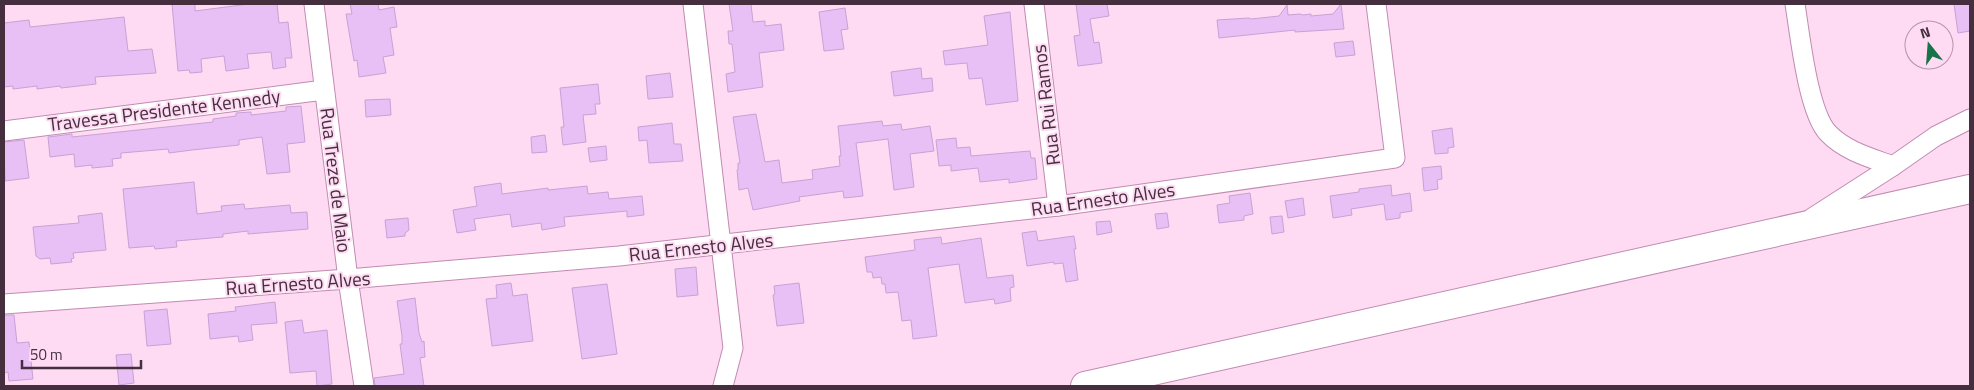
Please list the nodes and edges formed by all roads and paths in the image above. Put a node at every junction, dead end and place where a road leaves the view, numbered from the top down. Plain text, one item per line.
1 (314, 4) edge
2 (693, 4) edge
3 (1034, 4) edge
4 (1376, 4) edge
5 (1795, 4) edge
6 (324, 90) junction
7 (1970, 119) edge
8 (4, 131) edge
9 (1893, 166) junction
10 (1970, 189) edge
11 (1058, 206) junction
12 (1796, 228) junction
13 (721, 245) junction
14 (348, 279) junction
15 (4, 304) edge
16 (364, 386) edge
17 (723, 386) edge
18 (1085, 386) edge

1 - 6 street, Rua Treze de Maio
2 - 13 street
3 - 11 street, Rua Rui Ramos
4 - 11 street, Rua Ernesto Alves
5 - 9 street
6 - 8 street, Travessa Presidente Kennedy
6 - 14 street, Rua Treze de Maio
7 - 9 street
9 - 12 street
10 - 12 highway
11 - 13 street, Rua Ernesto Alves
12 - 18 highway
13 - 14 street, Rua Ernesto Alves
13 - 17 street
14 - 15 street, Rua Ernesto Alves
14 - 16 street, Rua Treze de Maio

